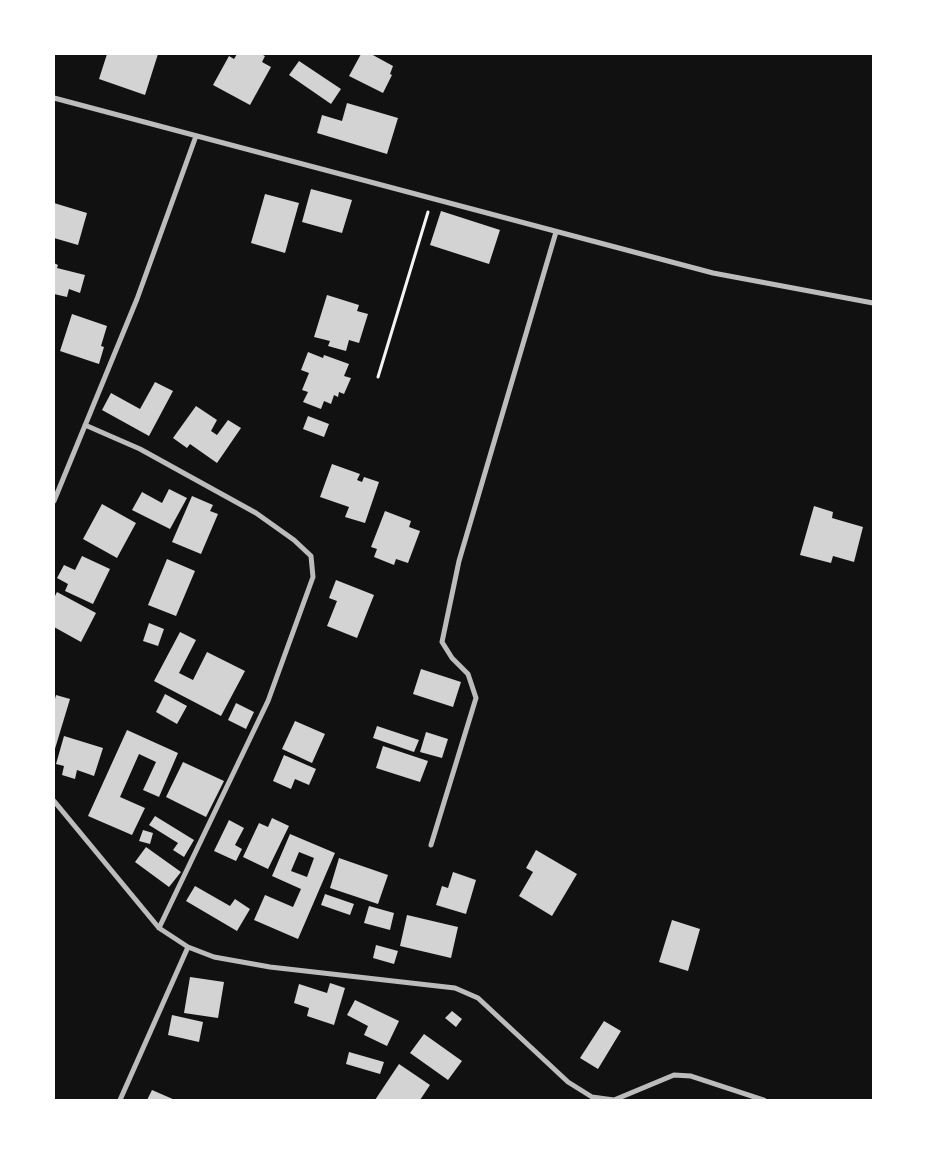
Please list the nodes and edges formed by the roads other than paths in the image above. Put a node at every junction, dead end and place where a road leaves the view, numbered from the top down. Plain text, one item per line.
1 (54, 98) edge
2 (196, 136) junction
3 (556, 232) junction
4 (873, 303) edge
5 (85, 425) junction
6 (54, 501) edge
7 (54, 801) edge
8 (431, 845) dead end
9 (159, 928) junction
10 (188, 947) junction
11 (120, 1100) edge
12 (764, 1100) edge

1 - 2 street
2 - 3 street
2 - 5 street
3 - 4 street
3 - 8 street
5 - 6 street
5 - 9 street
7 - 9 street
9 - 10 street
10 - 11 street
10 - 12 street

